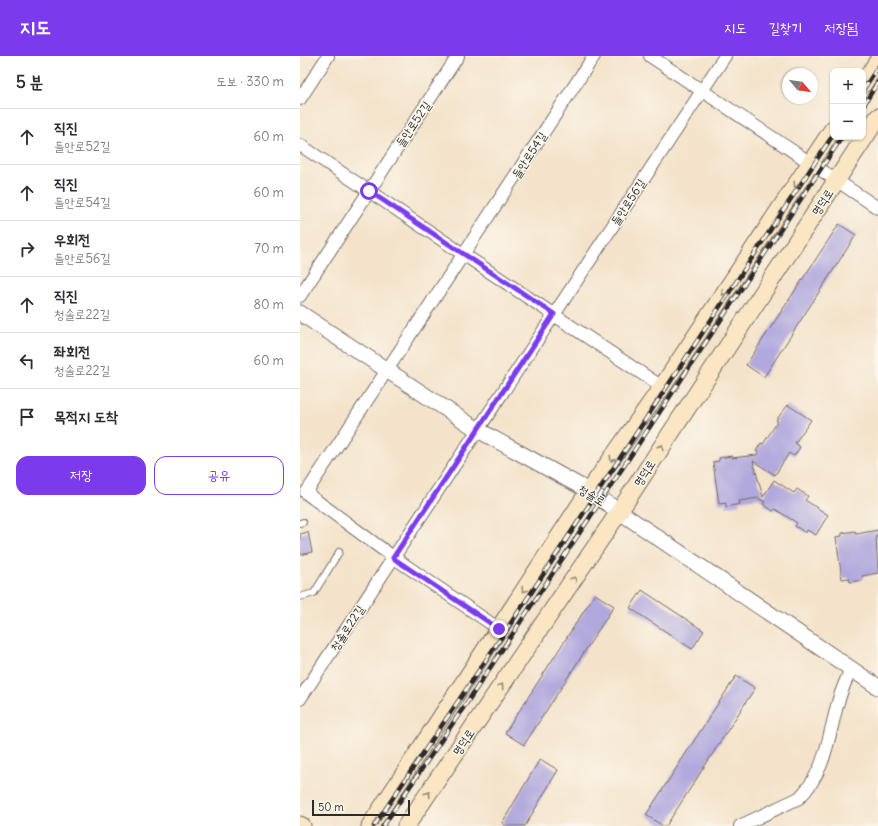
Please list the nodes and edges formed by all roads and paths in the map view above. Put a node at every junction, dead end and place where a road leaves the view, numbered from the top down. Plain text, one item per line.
1 (328, 56) edge
2 (458, 56) edge
3 (594, 56) edge
4 (650, 56) edge
5 (725, 56) edge
6 (878, 61) edge
7 (866, 79) edge
8 (702, 90) junction
9 (300, 98) edge
10 (878, 117) edge
11 (830, 133) edge
12 (300, 146) edge
13 (810, 163) junction
14 (836, 180) junction
15 (369, 191) junction
16 (878, 208) edge
17 (463, 254) junction
18 (300, 296) edge
19 (300, 313) edge
20 (554, 314) junction
21 (386, 371) junction
22 (662, 387) junction
23 (478, 430) junction
24 (589, 491) junction
25 (619, 512) junction
26 (339, 552) dead end
27 (393, 558) junction
28 (300, 597) edge
29 (499, 629) junction
30 (851, 668) junction
31 (878, 686) edge
32 (300, 699) edge
33 (370, 826) edge
34 (406, 826) edge
35 (740, 826) edge

1 - 9 street
2 - 15 street, 들안로52길
3 - 17 street, 들안로54길
4 - 8 street
5 - 8 street, 들안로56길
6 - 7 main road
8 - 13 street
8 - 20 street, 들안로56길
10 - 14 main road, 명덕로
11 - 13 main road
12 - 15 street
13 - 14 street
13 -> 22 main road
14 - 16 street
25 -> 14 main road, 명덕로
15 - 17 street
15 - 18 street, 들안로52길
17 - 20 street
17 - 21 street, 들안로54길
19 - 21 street, 청솔로
20 - 22 street
20 - 23 street, 들안로56길
21 - 23 street, 청솔로
21 - 27 street, 들안로54길
22 -> 24 main road
23 - 24 street, 청솔로
23 - 27 street, 청솔로22길
24 - 25 street, 청솔로
24 -> 29 main road
25 - 30 street, 청솔로
34 -> 25 main road, 명덕로
26 - 28 lane
27 - 29 street
27 - 32 street, 청솔로22길
29 - 33 main road
30 - 31 street, 청솔로
30 - 35 street

